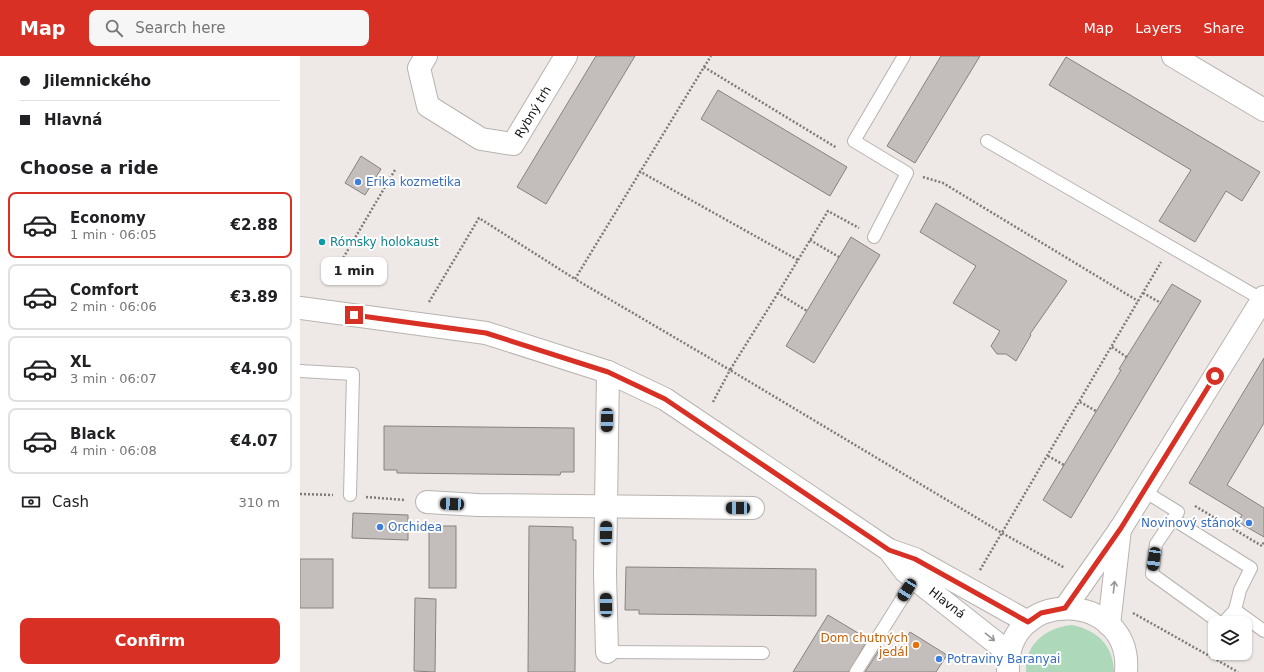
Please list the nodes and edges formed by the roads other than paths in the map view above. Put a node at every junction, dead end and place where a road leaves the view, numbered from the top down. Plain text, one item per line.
1 (426, 56) edge
2 (566, 56) edge
3 (904, 56) edge
4 (1173, 56) edge
5 (1264, 110) edge
6 (987, 141) dead end
7 (874, 237) road end
8 (1263, 299) edge
9 (300, 308) edge
10 (300, 371) edge
11 (608, 372) junction
12 (1144, 491) junction
13 (350, 495) dead end
14 (427, 502) dead end
15 (606, 505) junction
16 (753, 508) dead end
17 (1173, 519) junction
18 (1121, 528) junction
19 (889, 550) junction
20 (915, 578) junction
21 (1065, 608) junction
22 (1235, 610) junction
23 (1212, 616) edge
24 (1229, 616) edge
25 (1028, 622) junction
26 (1109, 625) junction
27 (1264, 631) edge
28 (607, 652) joint
29 (763, 653) dead end
30 (1009, 662) edge
31 (856, 672) edge
32 (1126, 672) edge

1 - 2 street, Rybný trh
3 - 7 lane
4 - 5 street
6 - 8 lane
8 - 12 street
9 - 11 street, Hlavná
10 - 13 lane
11 - 15 street
11 - 19 street, Hlavná
12 - 17 lane
12 - 18 street
14 - 15 street
15 - 16 street
15 - 28 street
17 - 22 lane
17 - 23 lane
18 - 21 street
26 -> 18 street
19 - 20 street, Hlavná
19 - 25 street, Hlavná
20 -> 30 street, Hlavná
20 - 31 lane
21 - 25 street
21 - 26 street
22 - 24 lane
22 - 27 lane
25 - 30 street
26 - 32 street
28 - 29 lane

